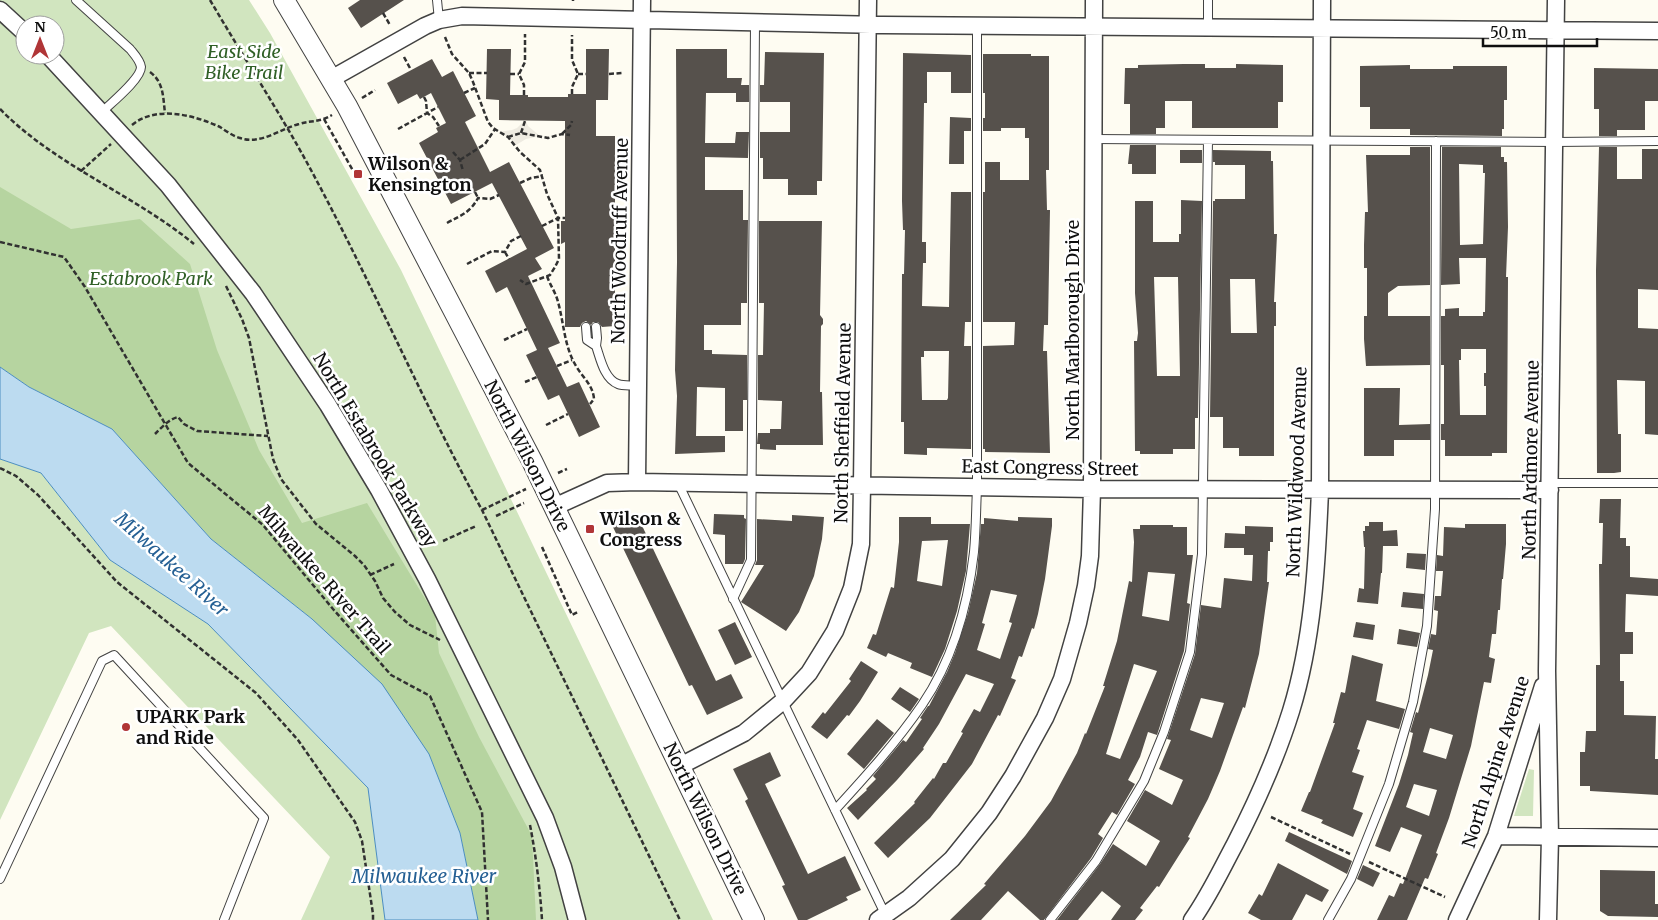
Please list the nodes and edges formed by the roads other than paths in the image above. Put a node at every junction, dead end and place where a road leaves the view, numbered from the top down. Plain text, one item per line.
1 (76, 0) edge
2 (284, 0) edge
3 (437, 0) edge
4 (642, 0) edge
5 (868, 0) edge
6 (1094, 0) edge
7 (1208, 0) edge
8 (1322, 0) edge
9 (1556, 0) edge
10 (0, 10) edge
11 (439, 20) junction
12 (642, 20) junction
13 (756, 23) junction
14 (15, 24) edge
15 (868, 24) junction
16 (978, 25) junction
17 (1094, 26) junction
18 (1208, 27) junction
19 (1322, 28) junction
20 (1556, 30) junction
21 (1658, 31) edge
22 (57, 65) edge
23 (331, 78) junction
24 (102, 112) junction
25 (1094, 139) junction
26 (1208, 140) junction
27 (1321, 141) junction
28 (1436, 141) junction
29 (1658, 141) edge
30 (1555, 142) junction
31 (586, 327) dead end
32 (596, 327) dead end
33 (596, 346) junction
34 (638, 386) junction
35 (637, 482) junction
36 (678, 483) junction
37 (1658, 483) edge
38 (752, 484) junction
39 (862, 485) junction
40 (1550, 487) junction
41 (977, 488) junction
42 (1092, 489) junction
43 (1204, 490) junction
44 (1320, 490) junction
45 (1435, 490) junction
46 (554, 507) junction
47 (733, 599) junction
48 (1547, 671) junction
49 (783, 701) junction
50 (680, 766) junction
51 (835, 810) junction
52 (1496, 836) junction
53 (1550, 837) junction
54 (1658, 838) edge
55 (0, 878) edge
56 (884, 919) edge
57 (224, 920) edge
58 (577, 920) edge
59 (754, 920) edge
60 (1050, 920) edge
61 (1192, 920) edge
62 (1328, 920) edge
63 (1457, 920) edge
64 (1548, 920) edge

1 - 24 lane
2 - 23 street, North Wilson Drive
3 - 11 lane
4 - 12 street, North Woodruff Avenue
5 - 15 street, North Sheffield Avenue
6 - 17 street, North Marlborough Drive
7 - 18 lane
8 - 19 street, North Wildwood Avenue
9 - 20 street, North Ardmore Avenue
10 - 14 street
11 - 12 street
11 - 23 street
12 - 13 street
12 - 34 street, North Woodruff Avenue
13 - 15 street
13 - 38 lane
15 - 16 street
15 - 39 street, North Sheffield Avenue
16 - 17 street
16 - 41 lane
17 - 18 street
17 - 25 street, North Marlborough Drive
18 - 19 street
19 - 20 street
19 - 27 street, North Wildwood Avenue
20 - 21 street
20 - 30 street, North Ardmore Avenue
22 - 24 street, North Estabrook Parkway
23 - 46 street, North Wilson Drive
24 - 58 street, North Estabrook Parkway
25 - 26 lane
25 - 42 street, North Marlborough Drive
26 - 27 lane
26 - 43 lane
27 - 28 lane
27 - 44 street, North Wildwood Avenue
28 - 30 lane
28 - 45 lane
29 - 30 lane
30 - 40 street, North Ardmore Avenue
31 - 33 lane
32 - 33 lane
33 - 34 lane
34 - 35 street, North Woodruff Avenue
35 - 36 street, East Congress Street
35 - 46 street, East Congress Street
36 - 38 street, East Congress Street
36 - 47 lane
37 - 40 lane
38 - 39 street, East Congress Street
38 - 47 lane
39 - 41 street, East Congress Street
39 - 49 street, North Sheffield Avenue
40 - 45 street, East Congress Street
40 - 48 street, North Ardmore Avenue
41 - 42 street, East Congress Street
41 - 51 lane
42 - 43 street, East Congress Street
42 - 56 street, North Marlborough Drive
43 - 44 street, East Congress Street
43 - 60 lane
44 - 45 street, East Congress Street
44 - 61 street, North Wildwood Avenue
45 - 62 lane
46 - 50 street, North Wilson Drive
47 - 49 lane
48 - 52 street, North Alpine Avenue
48 - 53 street, North Ardmore Avenue
49 - 50 street, North Sheffield Avenue
49 - 51 lane
50 - 59 street, North Wilson Drive
51 - 56 lane
52 - 53 street
52 - 63 street, North Alpine Avenue
53 - 54 street
53 - 64 street, North Ardmore Avenue
55 - 57 lane

